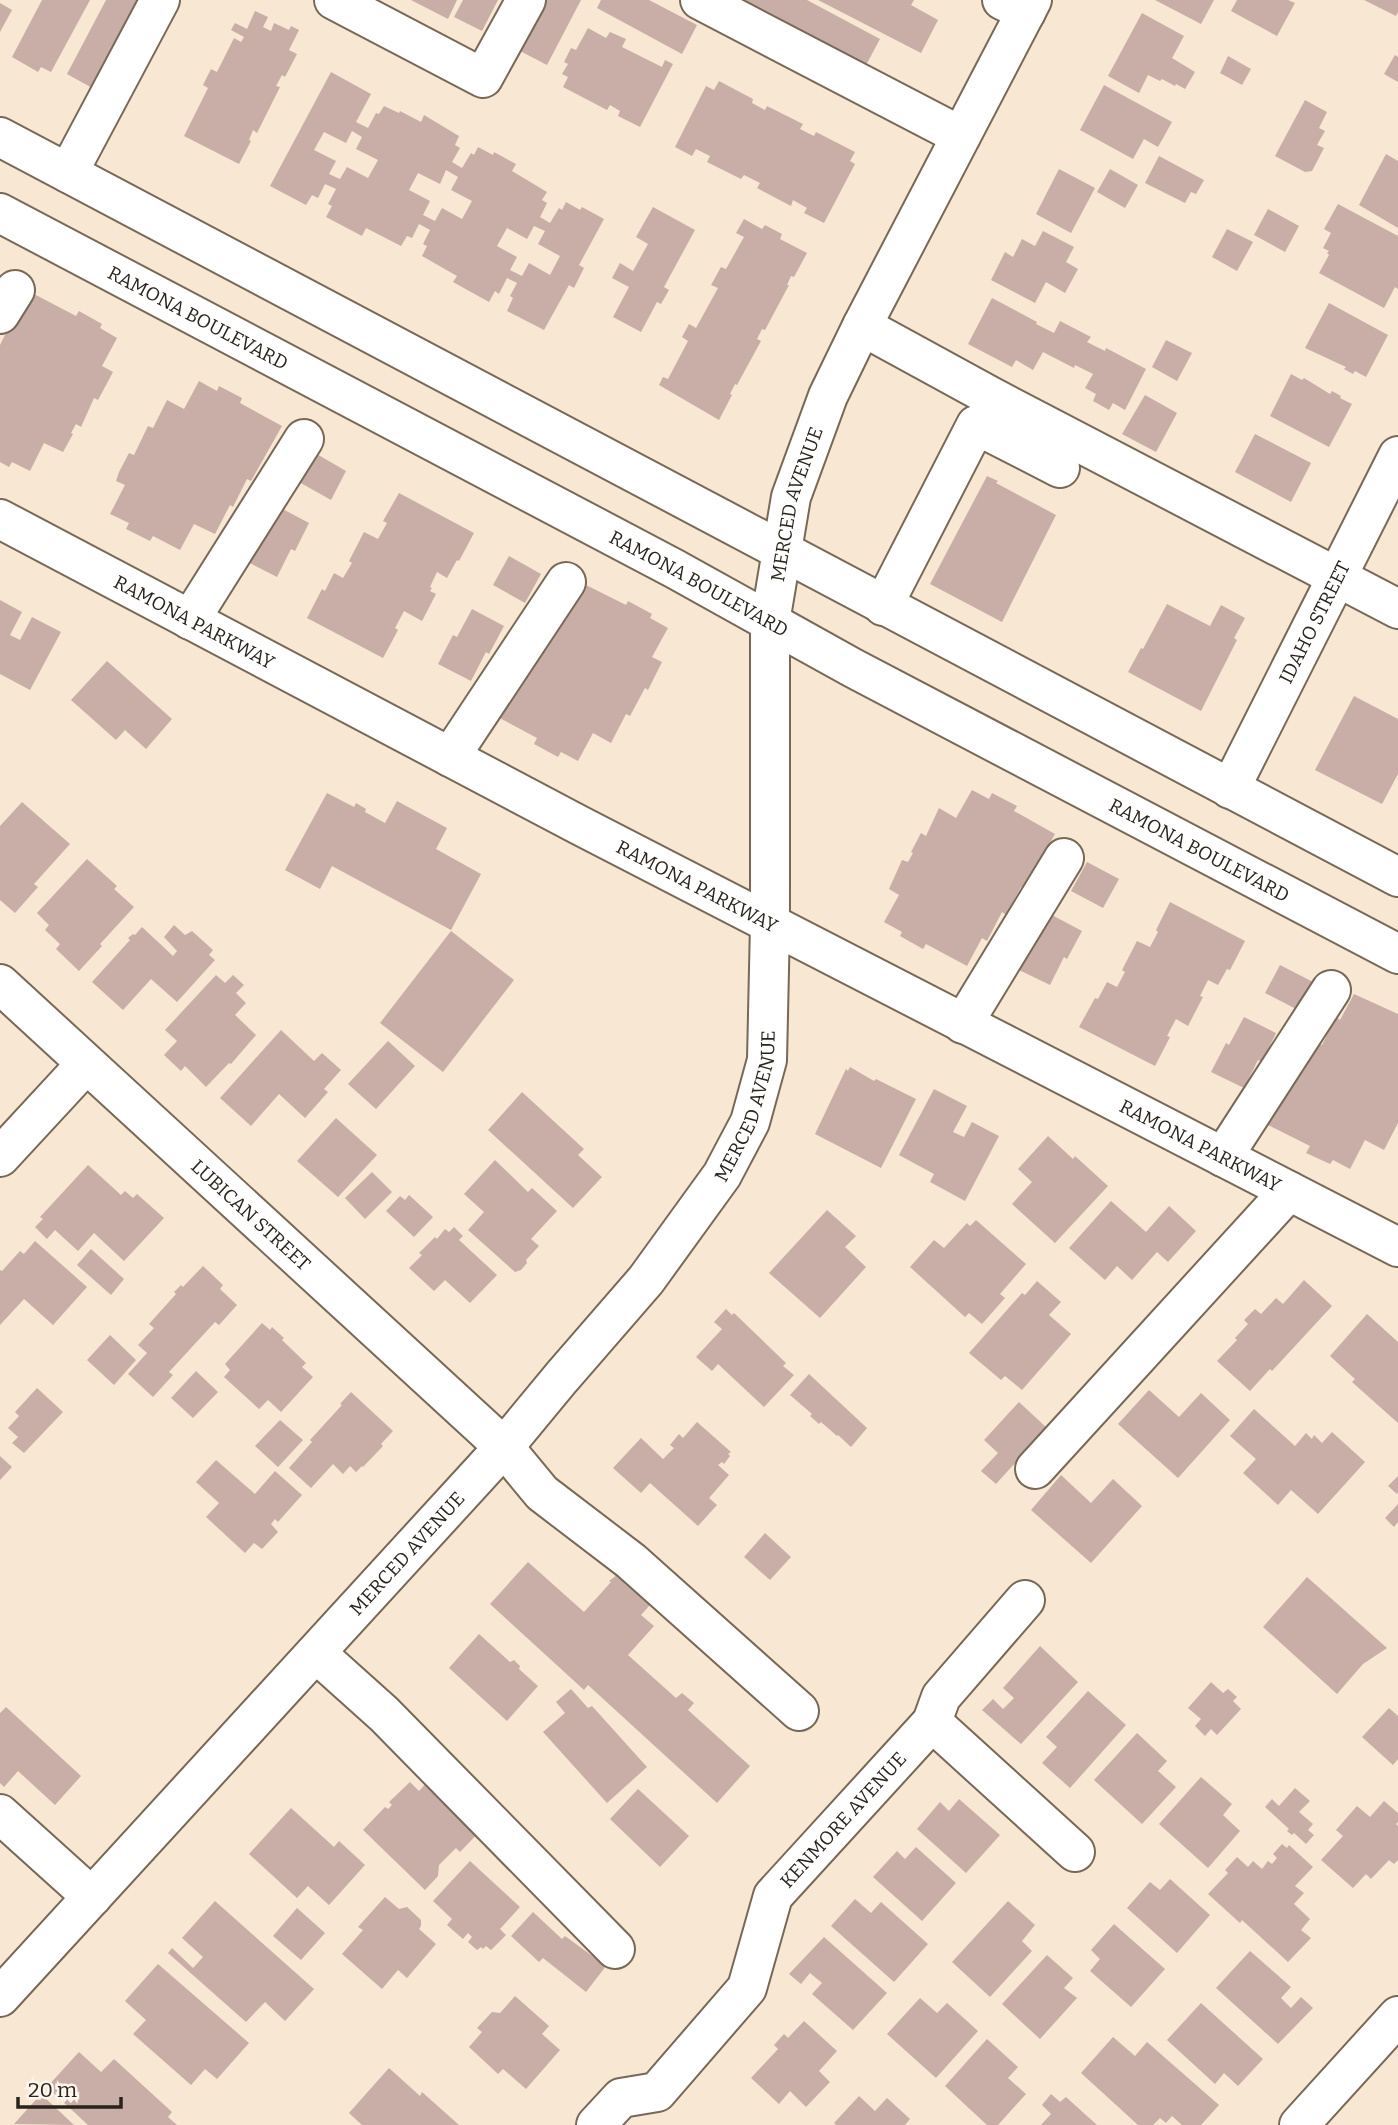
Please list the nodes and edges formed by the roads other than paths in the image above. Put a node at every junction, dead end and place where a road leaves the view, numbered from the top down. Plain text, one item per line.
1 (160, 0) edge
2 (334, 0) edge
3 (526, 0) edge
4 (700, 0) edge
5 (1020, 4) edge
6 (961, 136) junction
7 (0, 137) edge
8 (68, 173) junction
9 (0, 213) edge
10 (862, 326) junction
11 (983, 410) junction
12 (304, 439) dead end
13 (1398, 456) edge
14 (1060, 468) dead end
15 (0, 519) edge
16 (781, 552) junction
17 (1337, 577) junction
18 (566, 582) dead end
19 (883, 606) junction
20 (1398, 609) edge
21 (190, 620) junction
22 (770, 622) junction
23 (450, 757) junction
24 (1230, 789) junction
25 (1064, 858) dead end
26 (1398, 877) edge
27 (770, 924) junction
28 (1398, 954) edge
29 (0, 984) edge
30 (1331, 990) dead end
31 (963, 1024) junction
32 (86, 1064) junction
33 (0, 1157) edge
34 (1223, 1157) junction
35 (1289, 1191) junction
36 (1398, 1247) edge
37 (504, 1447) junction
38 (1035, 1469) dead end
39 (1025, 1600) dead end
40 (316, 1653) junction
41 (799, 1710) dead end
42 (932, 1722) junction
43 (0, 1814) edge
44 (1075, 1852) dead end
45 (92, 1897) junction
46 (615, 1949) dead end
47 (0, 1997) edge
48 (1398, 2016) edge
49 (596, 2125) edge
50 (1300, 2125) edge

1 - 8 street
2 - 3 street
4 - 6 street
5 - 6 street, MERCED AVENUE
6 - 10 street, MERCED AVENUE
7 - 8 street
8 - 16 street
9 - 22 street, RAMONA BOULEVARD
10 - 11 street
10 - 16 street, MERCED AVENUE
11 - 14 street
11 - 17 street
11 - 19 street
12 - 21 street
13 - 17 street, IDAHO STREET
15 - 21 street, RAMONA PARKWAY
16 - 19 street
16 - 22 street, MERCED AVENUE
17 - 20 street
17 - 24 street, IDAHO STREET
18 - 23 street
19 - 24 street
21 - 23 street, RAMONA PARKWAY
22 - 27 street, MERCED AVENUE
22 - 28 street, RAMONA BOULEVARD
23 - 27 street, RAMONA PARKWAY
24 - 26 street
25 - 31 street
27 - 31 street, RAMONA PARKWAY
27 - 37 street, MERCED AVENUE
29 - 32 street, LUBICAN STREET
30 - 34 street
31 - 34 street, RAMONA PARKWAY
32 - 33 street
32 - 37 street, LUBICAN STREET
34 - 35 street, RAMONA PARKWAY
35 - 36 street, RAMONA PARKWAY
35 - 38 street
37 - 40 street, MERCED AVENUE
37 - 41 street, LUBICAN STREET
39 - 42 street, KENMORE AVENUE
40 - 45 street, MERCED AVENUE
40 - 46 street
42 - 44 street
42 - 49 street, KENMORE AVENUE
43 - 45 street
45 - 47 street, MERCED AVENUE
48 - 50 street

